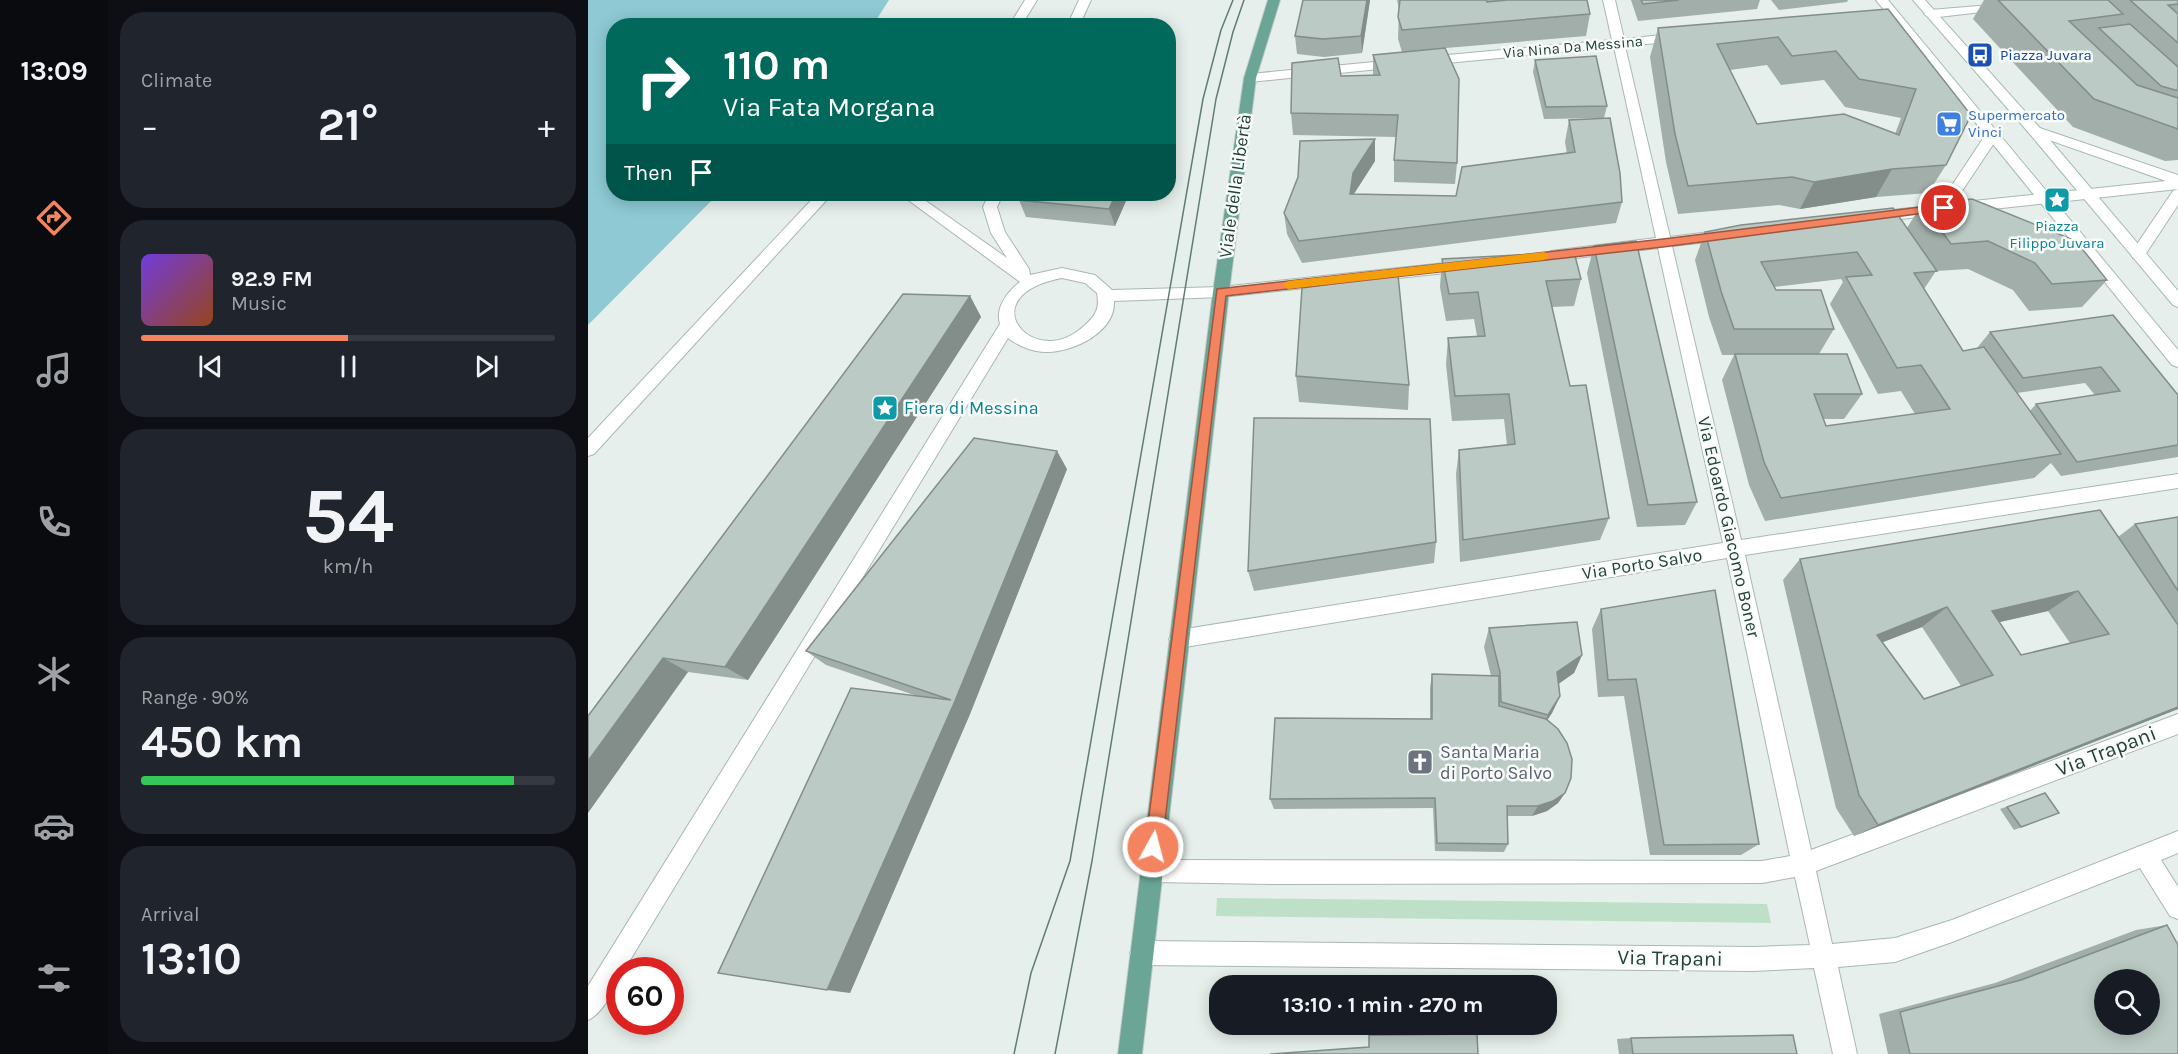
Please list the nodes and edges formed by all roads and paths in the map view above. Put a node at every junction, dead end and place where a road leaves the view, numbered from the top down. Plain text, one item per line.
1 (1031, 0) edge
2 (1085, 0) edge
3 (1274, 0) edge
4 (1609, 0) edge
5 (1882, 0) edge
6 (1919, 0) edge
7 (2016, 6) edge
8 (1930, 14) junction
9 (1896, 17) junction
10 (1020, 18) edge
11 (1077, 18) edge
12 (1877, 19) edge
13 (1689, 36) edge
14 (1618, 43) junction
15 (1250, 78) junction
16 (2034, 130) junction
17 (1993, 134) junction
18 (2178, 182) edge
19 (2087, 193) junction
20 (2178, 194) edge
21 (2044, 197) junction
22 (818, 201) edge
23 (917, 201) edge
24 (993, 201) edge
25 (1944, 208) junction
26 (1862, 218) edge
27 (1977, 219) edge
28 (1745, 233) edge
29 (1663, 243) junction
30 (2073, 252) edge
31 (2138, 254) junction
32 (1532, 258) edge
33 (2093, 259) junction
34 (1484, 263) edge
35 (1030, 282) junction
36 (1221, 292) junction
37 (1107, 296) junction
38 (2178, 301) edge
39 (1007, 326) junction
40 (2178, 361) edge
41 (588, 449) edge
42 (2178, 482) edge
43 (1734, 549) junction
44 (1179, 639) junction
45 (2178, 724) edge
46 (2178, 842) edge
47 (2145, 855) junction
48 (1804, 864) junction
49 (1150, 870) junction
50 (2178, 908) edge
51 (1142, 952) junction
52 (1824, 956) junction
53 (588, 1008) edge
54 (1130, 1054) edge
55 (1845, 1054) edge

1 - 10 street
2 - 11 street
3 - 15 main road, Viale della Libertà
4 - 14 street, Via Edoardo Giacomo Boner
5 - 9 street
6 - 8 street
7 - 8 street
8 - 16 street
9 - 12 street
9 - 17 street
13 - 14 street, Via Nina Da Messina
14 - 15 street, Via Nina Da Messina
14 - 29 street, Via Edoardo Giacomo Boner
15 - 36 main road, Viale della Libertà
16 - 18 street
16 - 19 street
17 - 21 street
17 - 25 street
18 - 19 street
19 - 21 street
19 - 31 street
20 - 31 street
21 - 25 street
21 - 33 street
22 - 41 street
23 - 35 street
24 - 35 street
25 - 26 street
25 - 27 street
28 - 29 street
29 - 32 street
29 - 43 street, Via Edoardo Giacomo Boner
30 - 33 street
31 - 38 street
33 - 40 street
34 - 36 street
35 - 37 street
35 - 39 street
36 - 37 street
36 - 44 main road, Viale della Libertà
37 - 39 street
39 - 53 street
42 - 43 street, Via Porto Salvo
43 - 44 street, Via Porto Salvo
43 - 48 street, Via Edoardo Giacomo Boner
44 - 49 main road, Viale della Libertà
45 - 48 street, Via Trapani
46 - 47 street, Via Trapani
47 - 50 street
47 - 52 street, Via Trapani
48 - 49 street, Via Trapani
48 - 52 street, Via Edoardo Giacomo Boner
49 - 51 main road, Viale della Libertà
51 - 52 street, Via Trapani
51 - 54 main road, Viale della Libertà
52 - 55 street, Via Edoardo Giacomo Boner

